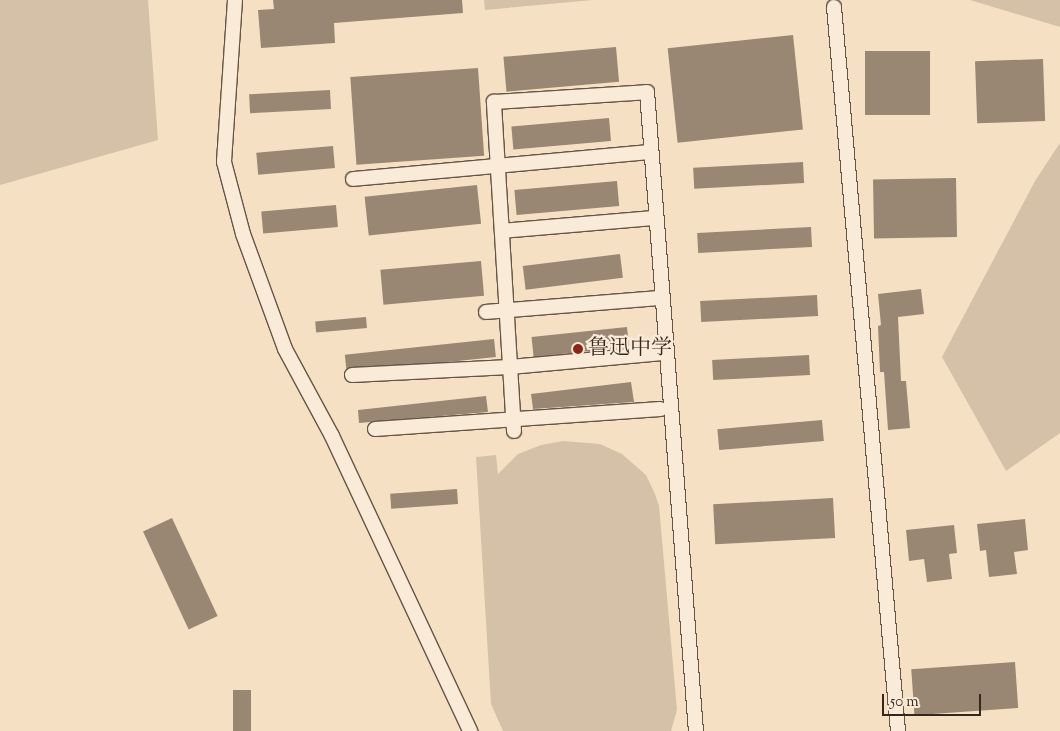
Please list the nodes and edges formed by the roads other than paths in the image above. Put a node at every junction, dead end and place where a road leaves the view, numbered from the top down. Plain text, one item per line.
1 (236, 0) edge
2 (834, 8) dead end
3 (651, 152) junction
4 (498, 166) junction
5 (353, 179) dead end
6 (654, 218) junction
7 (502, 231) junction
8 (661, 298) junction
9 (507, 310) junction
10 (486, 312) dead end
11 (665, 353) junction
12 (510, 368) junction
13 (352, 375) dead end
14 (660, 409) dead end
15 (514, 425) junction
16 (376, 429) dead end
17 (470, 731) edge
18 (696, 731) edge
19 (898, 731) edge

1 - 17 street
2 - 19 street
3 - 4 street
3 - 4 street
3 - 6 street
4 - 5 street
4 - 7 street
6 - 7 street
6 - 8 street
7 - 9 street
8 - 9 street
8 - 11 street
9 - 10 street
9 - 12 street
11 - 12 street
11 - 18 street
12 - 13 street
12 - 15 street
14 - 15 street
15 - 16 street

